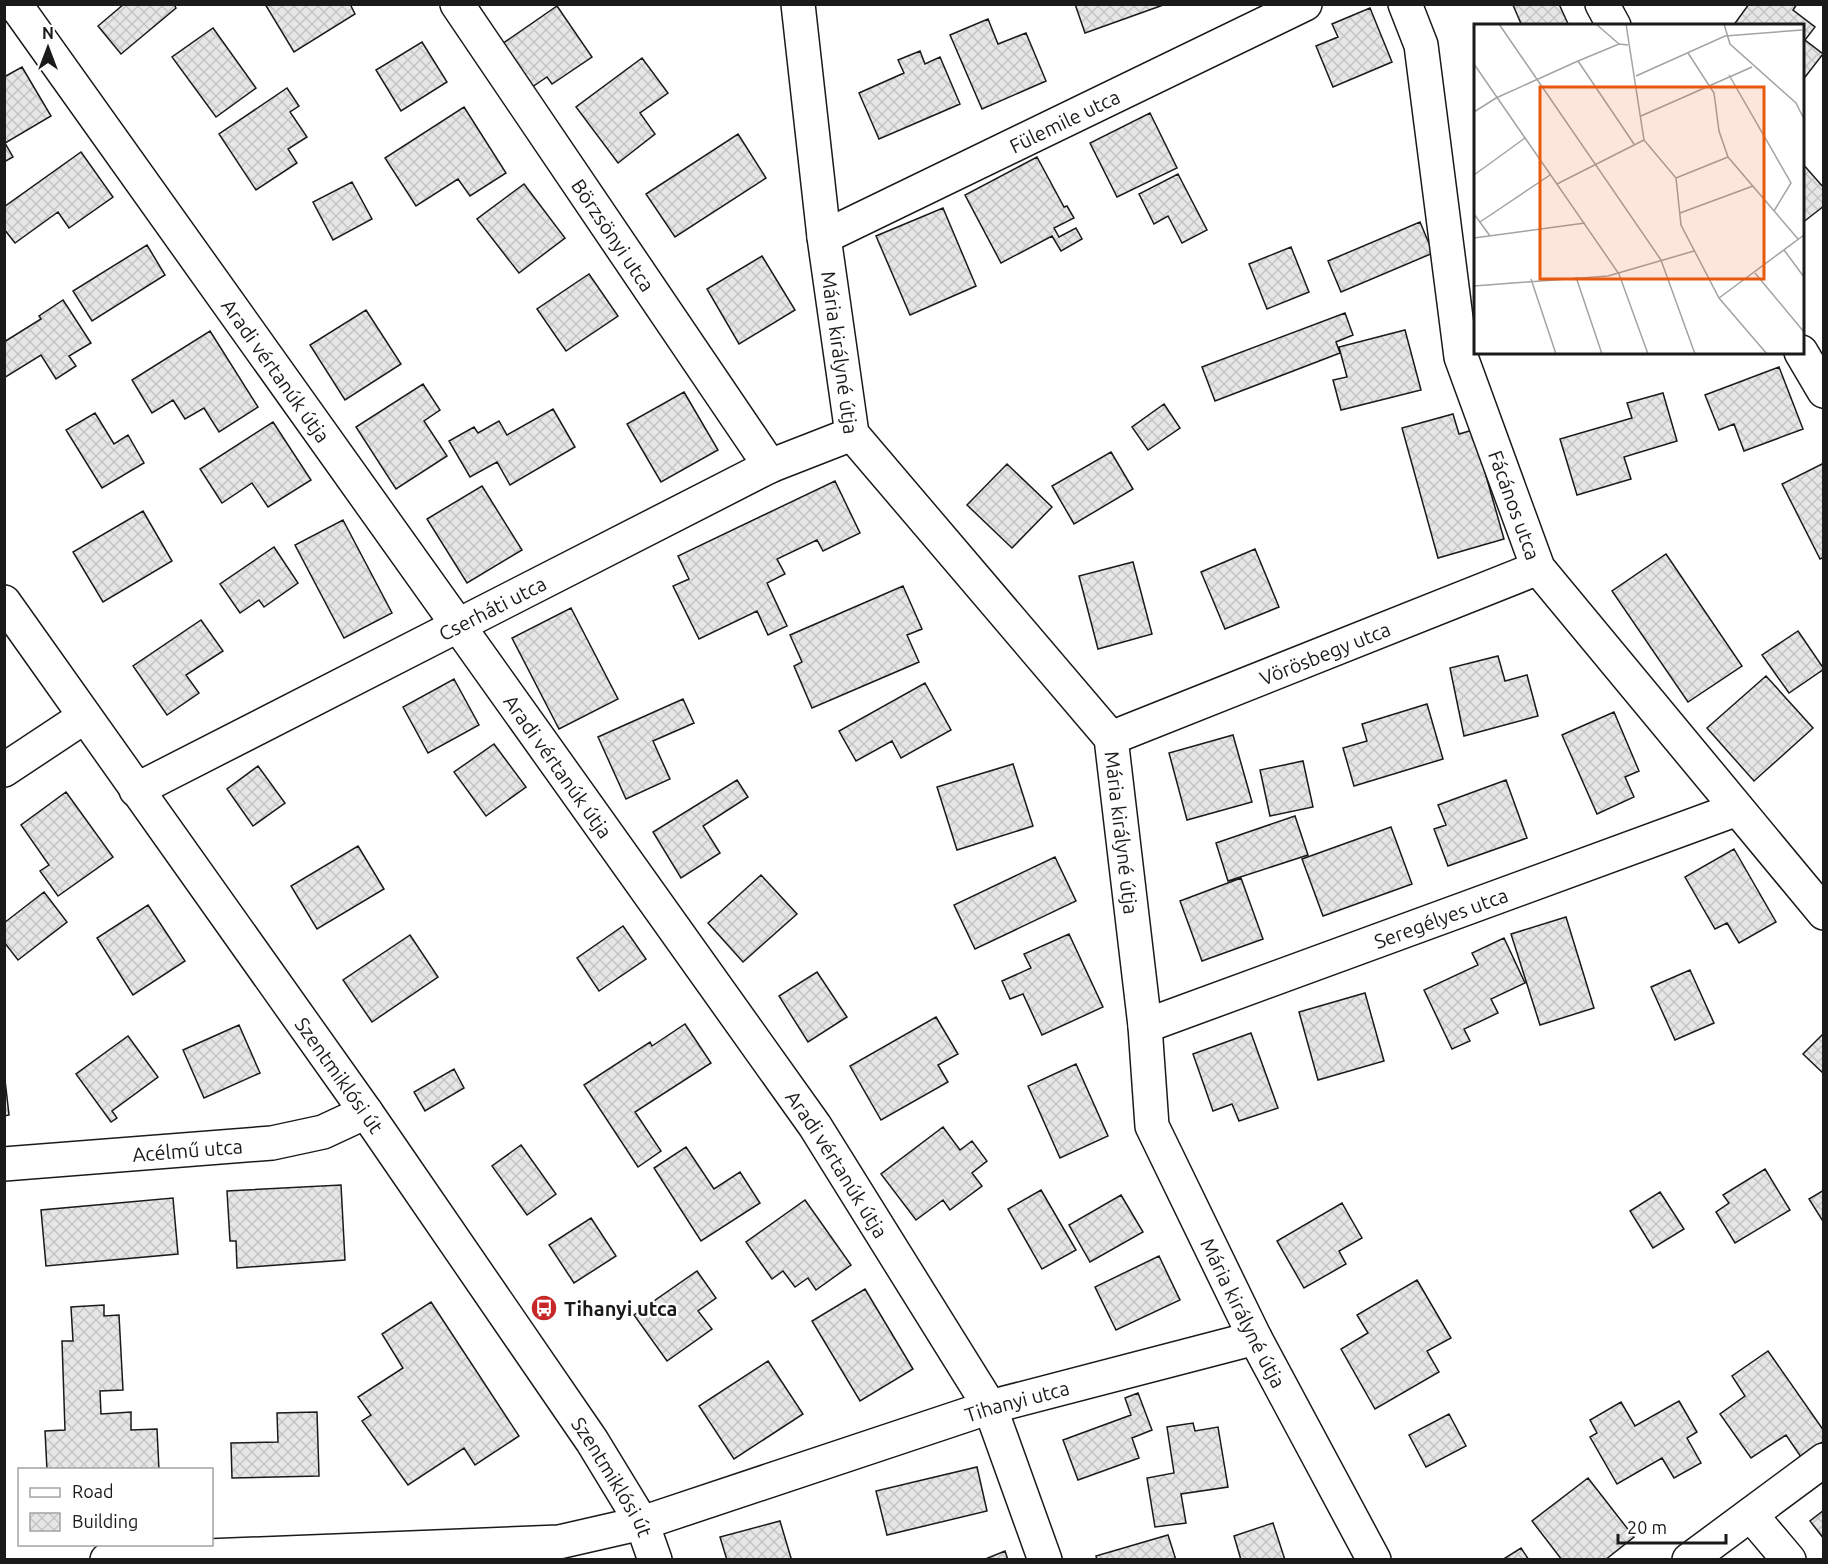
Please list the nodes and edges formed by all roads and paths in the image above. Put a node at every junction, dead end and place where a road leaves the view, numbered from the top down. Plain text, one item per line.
1 (15, 4) edge
2 (457, 4) edge
3 (798, 4) edge
4 (1305, 4) edge
5 (1406, 4) edge
6 (1602, 4) edge
7 (1613, 24) edge
8 (824, 237) junction
9 (1803, 354) edge
10 (1824, 391) edge
11 (852, 434) junction
12 (770, 466) junction
13 (1538, 568) junction
14 (4, 602) edge
15 (458, 625) junction
16 (84, 717) junction
17 (1111, 738) junction
18 (4, 770) edge
19 (136, 790) junction
20 (1737, 809) junction
21 (1824, 913) edge
22 (1146, 1026) junction
23 (366, 1112) junction
24 (4, 1164) edge
25 (1255, 1338) junction
26 (990, 1407) junction
27 (1824, 1460) edge
28 (1751, 1515) junction
29 (642, 1522) junction
30 (292, 1555) edge
31 (107, 1560) edge
32 (656, 1560) edge
33 (1045, 1560) edge
34 (1374, 1560) edge
35 (1689, 1560) edge
36 (1789, 1560) edge

1 - 15 street, Aradi vértanúk útja
2 - 12 street, Börzsönyi utca
3 - 8 street, Mária királyné útja
4 - 8 street, Fülemile utca
5 - 13 street, Fácános utca
6 - 7 street
8 - 11 street, Mária királyné útja
9 - 10 street
11 - 12 street, Cserháti utca
11 - 17 street, Mária királyné útja
12 - 15 street, Cserháti utca
13 - 17 street, Vörösbegy utca
13 - 20 street, Fácános utca
14 - 16 street, Szentmiklósi út
15 - 19 street, Cserháti utca
15 - 26 street, Aradi vértanúk útja
16 - 18 street
16 - 19 street, Szentmiklósi út
17 - 22 street, Mária királyné útja
19 - 23 street, Szentmiklósi út
20 - 21 street, Fácános utca
20 - 22 street, Seregélyes utca
22 - 25 street, Mária királyné útja
23 - 24 street, Acélmű utca
23 - 29 street, Szentmiklósi út
25 - 26 street, Tihanyi utca
25 - 34 street, Mária királyné útja
26 - 29 street, Tihanyi utca
26 - 33 street, Aradi vértanúk útja
27 - 28 street
28 - 35 street
28 - 36 street
29 - 30 street, Tihanyi utca
29 - 32 street, Szentmiklósi út
30 - 31 street, Tihanyi utca

